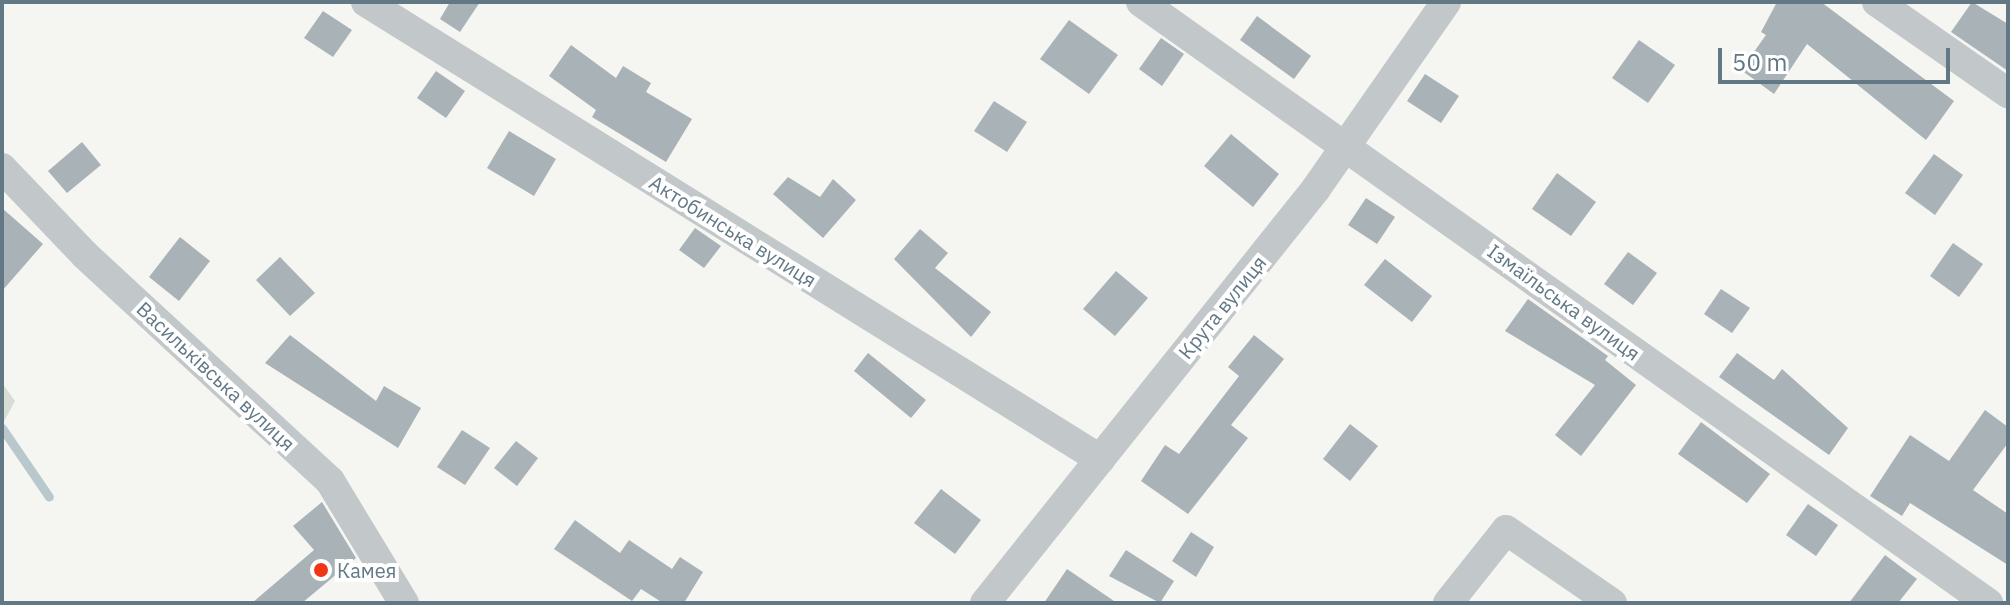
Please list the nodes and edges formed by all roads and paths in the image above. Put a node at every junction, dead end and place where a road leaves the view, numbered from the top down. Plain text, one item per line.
1 (366, 2) edge
2 (1141, 2) edge
3 (1446, 2) edge
4 (1877, 2) edge
5 (2008, 93) edge
6 (1348, 144) junction
7 (2, 168) edge
8 (1100, 459) junction
9 (404, 603) edge
10 (985, 603) edge
11 (1448, 603) edge
12 (1612, 603) edge
13 (1988, 603) edge

1 - 8 street, Актобинська вулиця
2 - 6 street, Ізмаїльська вулиця
3 - 6 street, Крута вулиця
4 - 5 street
6 - 8 street, Крута вулиця
6 - 13 street, Ізмаїльська вулиця
7 - 9 street, Васильківська вулиця
8 - 10 street, Крута вулиця
11 - 12 street

